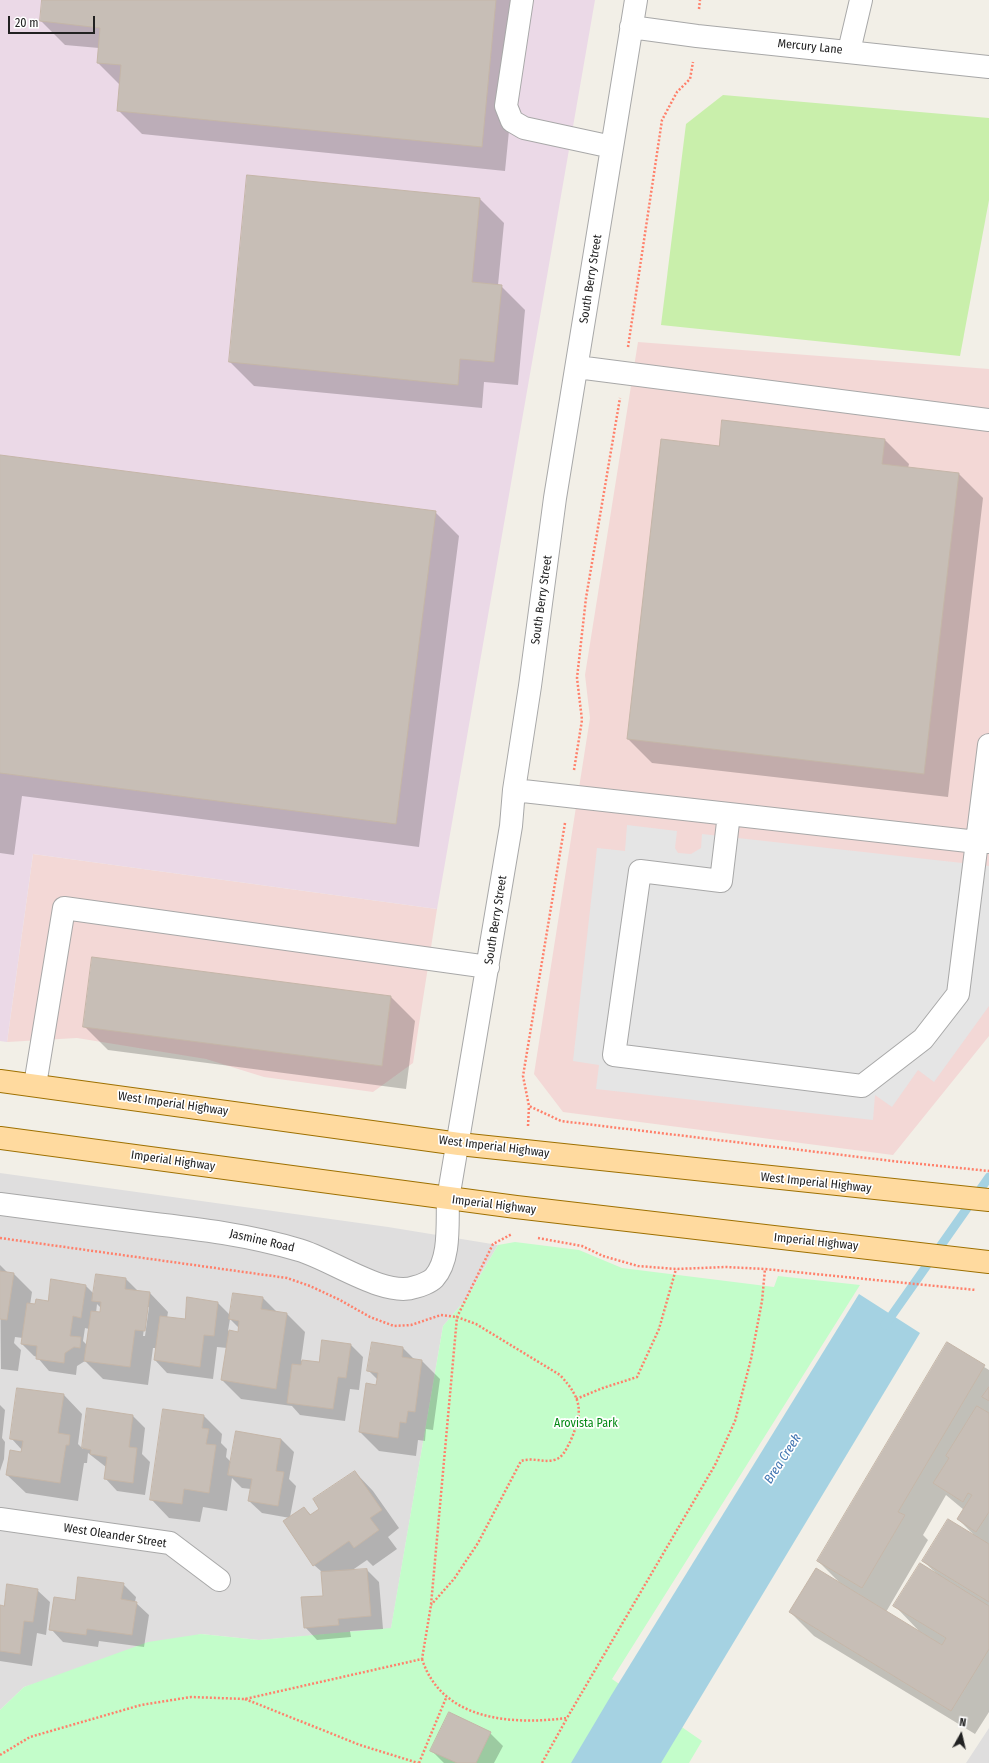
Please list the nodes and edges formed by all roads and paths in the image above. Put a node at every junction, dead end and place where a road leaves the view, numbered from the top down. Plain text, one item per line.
1 (522, 0) edge
2 (636, 0) edge
3 (700, 0) edge
4 (861, 0) edge
5 (631, 27) junction
6 (697, 36) junction
7 (849, 51) junction
8 (989, 67) edge
9 (612, 147) junction
10 (578, 367) junction
11 (624, 374) junction
12 (989, 420) edge
13 (989, 745) edge
14 (514, 790) junction
15 (570, 796) junction
16 (729, 814) junction
17 (985, 844) edge
18 (488, 967) junction
19 (0, 1081) edge
20 (35, 1085) junction
21 (0, 1138) edge
22 (459, 1144) junction
23 (989, 1171) edge
24 (448, 1199) junction
25 (989, 1200) edge
26 (0, 1204) edge
27 (520, 1235) dead end
28 (0, 1238) edge
29 (536, 1238) dead end
30 (989, 1262) edge
31 (676, 1269) junction
32 (764, 1269) junction
33 (976, 1290) dead end
34 (457, 1317) junction
35 (576, 1399) junction
36 (0, 1519) edge
37 (219, 1580) dead end
38 (431, 1605) junction
39 (422, 1659) junction
40 (446, 1698) junction
41 (245, 1699) junction
42 (567, 1718) junction
43 (0, 1755) edge
44 (419, 1763) edge
45 (542, 1763) edge

1 - 9 street
2 - 5 street, South Berry Street
3 - 6 path
4 - 7 street
5 - 6 street, Mercury Lane
5 - 9 street, South Berry Street
6 - 7 street, Mercury Lane
6 - 11 path
7 - 8 street, Mercury Lane
9 - 10 street, South Berry Street
10 - 11 street
10 - 14 street, South Berry Street
11 - 12 street
11 - 15 path
13 - 17 street
14 - 15 street
14 - 18 street, South Berry Street
15 - 16 street
15 - 23 path
16 - 17 street
16 - 17 street
18 - 20 street
18 - 22 street, South Berry Street
19 - 20 main road, West Imperial Highway
20 - 22 main road, West Imperial Highway
21 - 24 main road, Imperial Highway
22 - 24 street, South Berry Street
22 - 25 main road, West Imperial Highway
24 - 26 street, Jasmine Road
24 - 30 main road, Imperial Highway
27 - 34 path
28 - 34 path
29 - 31 path
31 - 32 path
31 - 35 path
32 - 33 path
32 - 42 path
34 - 35 path
34 - 38 path
35 - 38 path
36 - 37 street, West Oleander Street
38 - 39 path
39 - 40 path
39 - 41 path
40 - 42 path
40 - 44 path
41 - 43 path
41 - 44 path
42 - 45 path

